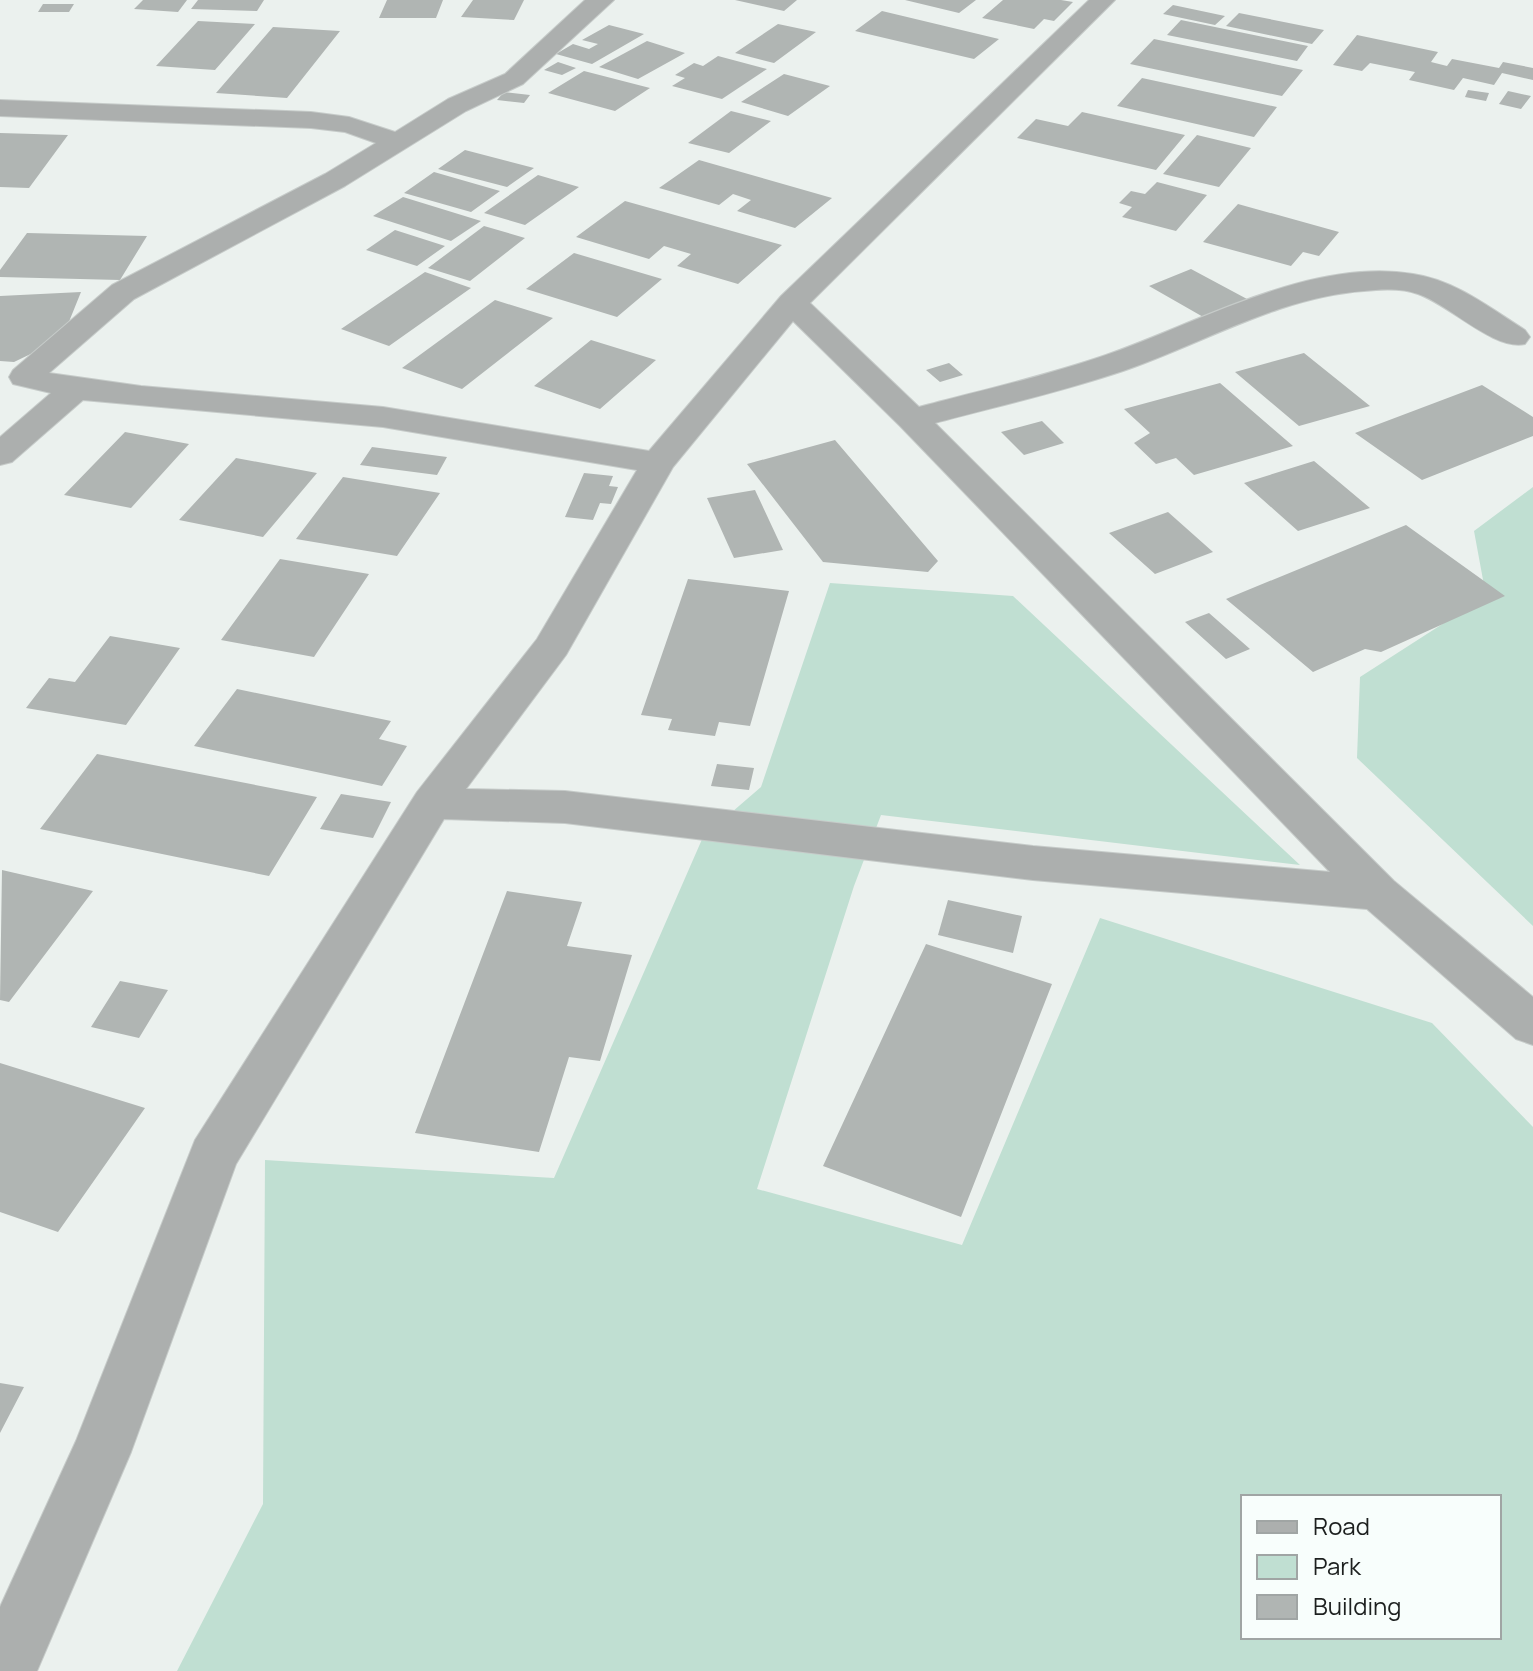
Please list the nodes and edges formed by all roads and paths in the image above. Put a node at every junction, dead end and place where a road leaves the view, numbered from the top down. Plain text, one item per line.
1 (602, 0) edge
2 (1103, 0) edge
3 (0, 108) edge
4 (396, 141) junction
5 (792, 303) junction
6 (1514, 337) dead end
7 (12, 377) edge
8 (76, 389) junction
9 (912, 419) junction
10 (0, 455) edge
11 (658, 463) junction
12 (432, 803) junction
13 (1378, 893) junction
14 (1533, 1025) edge
15 (4, 1671) edge

1 - 4 street
2 - 5 street
3 - 4 street
4 - 7 street
5 - 9 street
5 - 11 street
6 - 9 street
7 - 8 street
8 - 10 street
8 - 11 street
9 - 13 street
11 - 12 street
12 - 13 street
12 - 15 street
13 - 14 street

